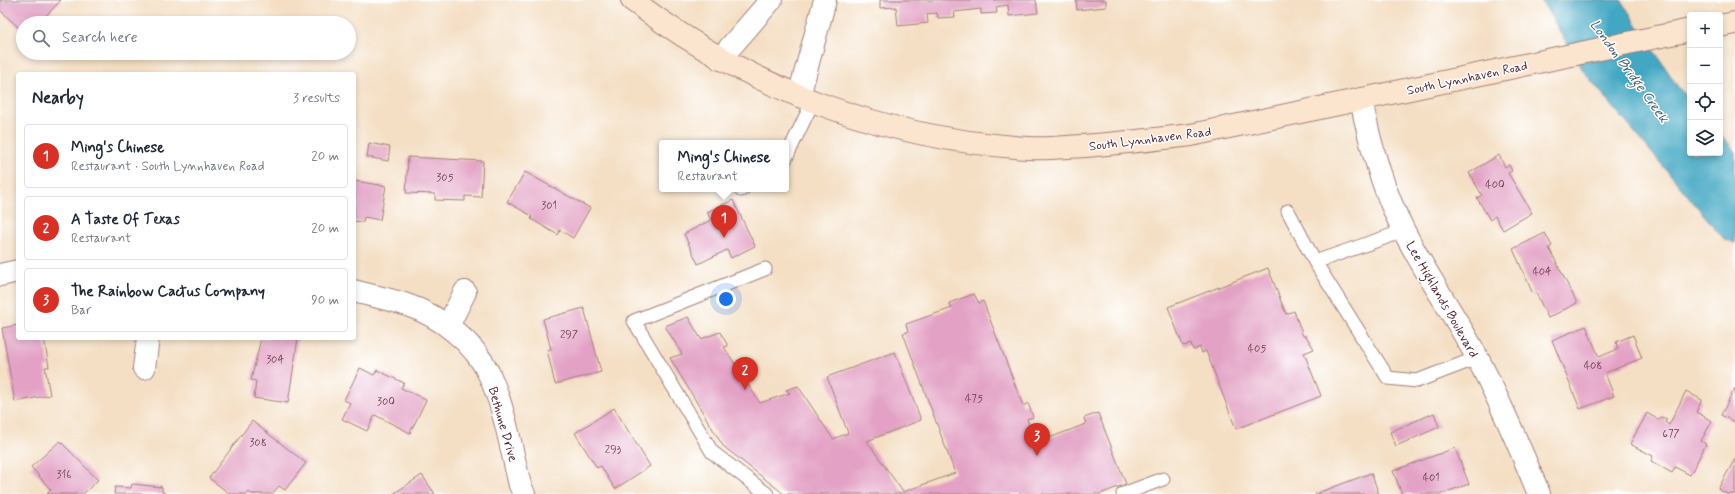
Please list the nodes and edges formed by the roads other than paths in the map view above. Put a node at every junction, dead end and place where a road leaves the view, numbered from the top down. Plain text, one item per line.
1 (632, 0) edge
2 (771, 0) edge
3 (825, 0) edge
4 (1735, 23) edge
5 (1723, 25) edge
6 (1687, 31) edge
7 (720, 59) junction
8 (806, 98) junction
9 (1361, 99) junction
10 (789, 149) edge
11 (1288, 211) dead end
12 (1404, 231) junction
13 (1315, 262) junction
14 (765, 269) dead end
15 (16, 271) edge
16 (0, 275) edge
17 (356, 292) edge
18 (465, 292) dead end
19 (448, 326) junction
20 (148, 340) edge
21 (1477, 358) junction
22 (144, 368) dead end
23 (1163, 479) dead end
24 (524, 494) edge
25 (768, 494) edge
26 (1123, 494) edge
27 (1539, 494) edge

1 - 7 street, South Lynnhaven Road
2 - 7 street
3 - 8 street
4 - 5 street
6 - 9 street, South Lynnhaven Road
7 - 8 street, South Lynnhaven Road
8 - 9 street, South Lynnhaven Road
8 - 10 lane
9 - 12 street, Lee Highlands Boulevard
11 - 13 lane
12 - 13 lane
12 - 21 street, Lee Highlands Boulevard
13 - 21 lane
14 - 25 lane
15 - 16 street
17 - 19 street, Bethune Drive
18 - 19 street
19 - 24 street, Bethune Drive
20 - 22 street
21 - 27 street, Lee Highlands Boulevard
23 - 26 lane

